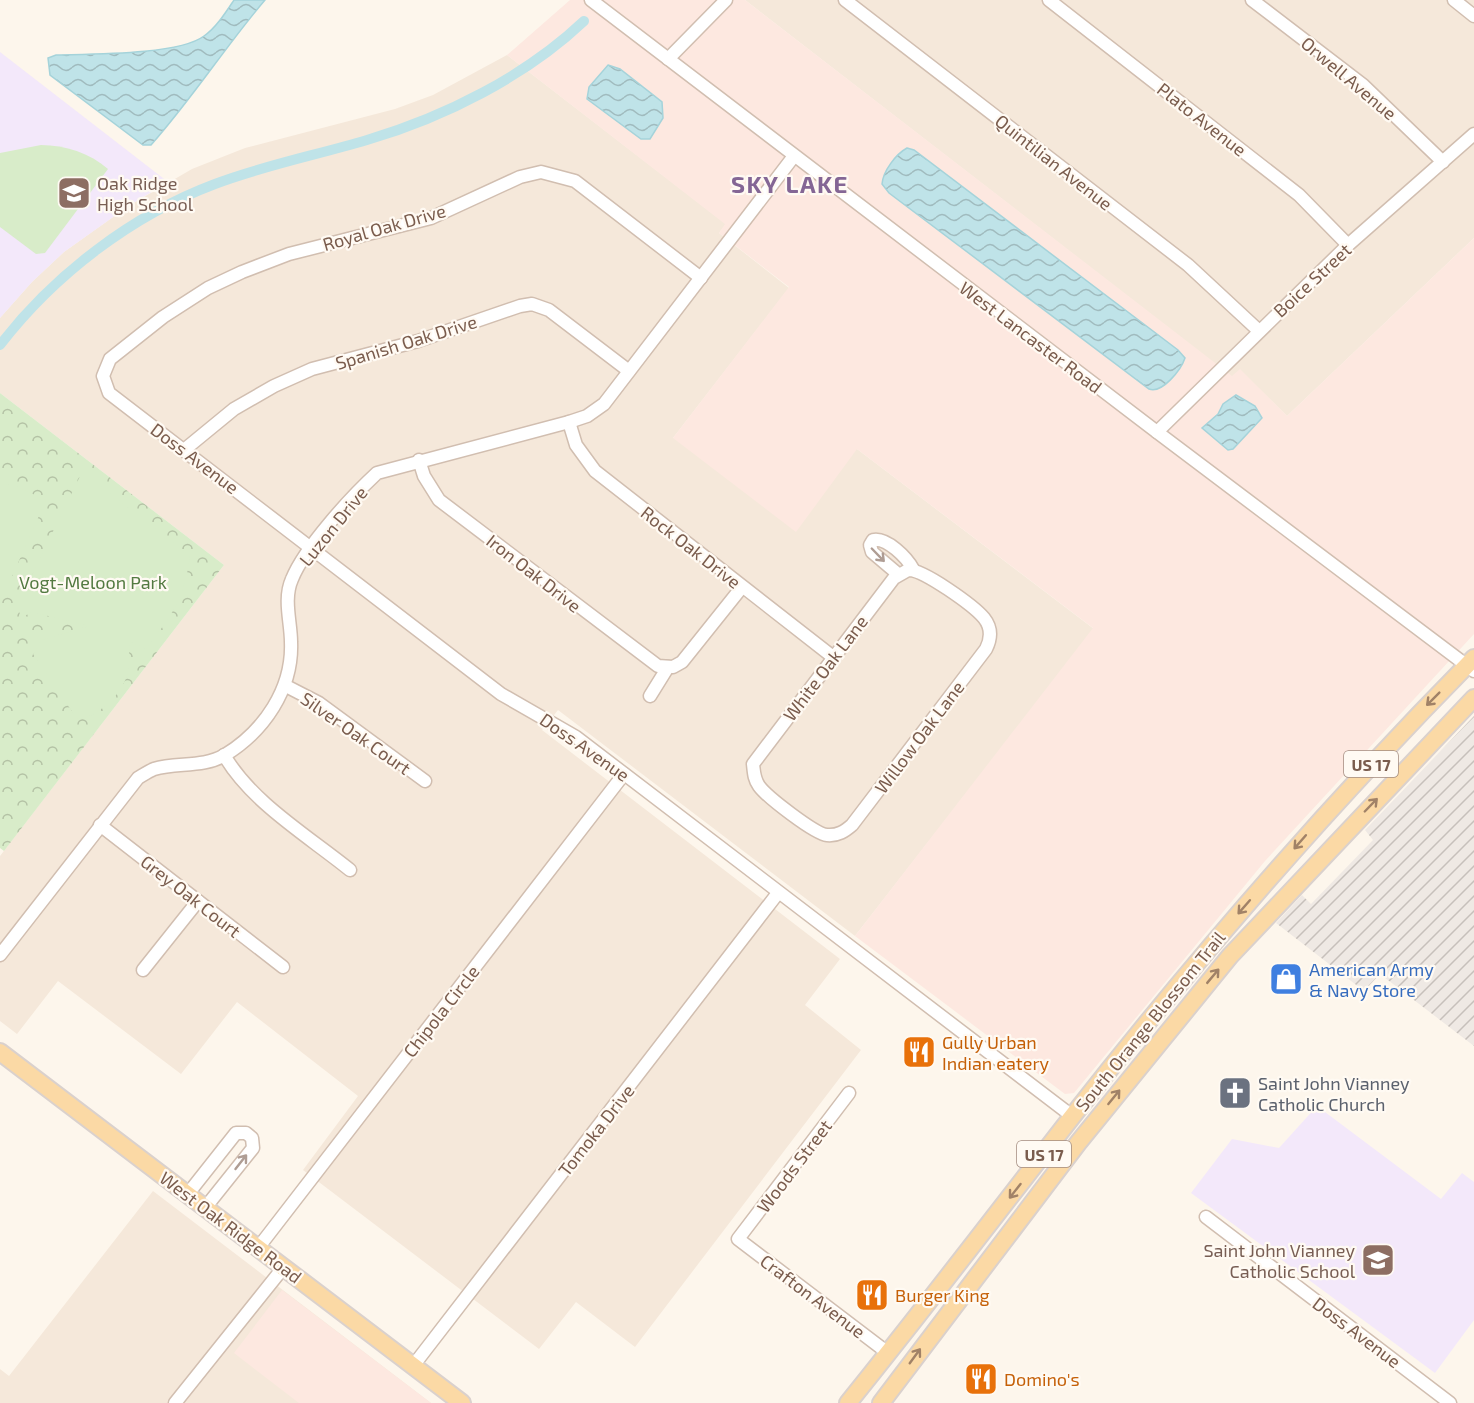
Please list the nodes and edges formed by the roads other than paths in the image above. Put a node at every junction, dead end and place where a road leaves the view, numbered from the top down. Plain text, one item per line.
1 (591, 0) edge
2 (726, 0) edge
3 (845, 0) edge
4 (1049, 0) edge
5 (1252, 0) edge
6 (1454, 0) edge
7 (1474, 16) edge
8 (668, 59) junction
9 (1474, 134) edge
10 (794, 156) junction
11 (1443, 162) junction
12 (1348, 245) junction
13 (701, 278) junction
14 (1258, 330) junction
15 (629, 371) junction
16 (103, 376) joint
17 (569, 422) junction
18 (1156, 432) junction
19 (184, 450) junction
20 (419, 460) junction
21 (313, 547) junction
22 (913, 569) junction
23 (898, 574) junction
24 (742, 587) junction
25 (833, 657) junction
26 (1472, 665) edge
27 (668, 668) junction
28 (286, 686) junction
29 (650, 696) dead end
30 (1474, 698) edge
31 (224, 755) junction
32 (624, 774) junction
33 (425, 781) dead end
34 (788, 810) joint
35 (100, 825) junction
36 (350, 870) dead end
37 (778, 893) junction
38 (198, 901) junction
39 (0, 955) edge
40 (1196, 967) junction
41 (283, 968) dead end
42 (143, 970) dead end
43 (1195, 998) junction
44 (0, 1052) edge
45 (849, 1093) dead end
46 (1072, 1116) junction
47 (1078, 1143) junction
48 (187, 1195) junction
49 (205, 1208) junction
50 (1206, 1217) dead end
51 (738, 1239) joint
52 (258, 1248) junction
53 (283, 1268) junction
54 (888, 1353) junction
55 (413, 1366) junction
56 (458, 1402) edge
57 (175, 1403) edge
58 (848, 1403) edge
59 (881, 1403) edge
60 (1450, 1403) edge

1 - 8 street, West Lancaster Road
2 - 8 street
3 - 14 street, Quintilian Avenue
4 - 12 street, Plato Avenue
5 - 11 street, Orwell Avenue
6 - 7 street
8 - 10 street, West Lancaster Road
9 - 11 street, Boice Street
10 - 13 street, Luzon Drive
10 - 18 street, West Lancaster Road
11 - 12 street, Boice Street
12 - 14 street, Boice Street
13 - 15 street, Luzon Drive
13 - 16 street, Royal Oak Drive
14 - 18 street, Boice Street
15 - 17 street, Luzon Drive
15 - 19 street, Spanish Oak Drive
16 - 19 street, Doss Avenue
17 - 20 street, Luzon Drive
17 - 24 street, Rock Oak Drive
18 - 26 street, West Lancaster Road
19 - 21 street, Doss Avenue
20 - 21 street, Luzon Drive
20 - 27 street, Iron Oak Drive
21 - 28 street, Luzon Drive
21 - 32 street, Doss Avenue
22 - 23 street
22 -> 23 street
22 - 34 street, Willow Oak Lane
23 - 25 street, White Oak Lane
24 - 25 street, Rock Oak Drive
24 - 27 street
25 - 34 street, White Oak Lane
26 -> 40 main road, South Orange Blossom Trail / US 17
27 - 29 street
28 - 31 street, Luzon Drive
28 - 33 street, Silver Oak Court
43 -> 30 main road, South Orange Blossom Trail / US 17
31 - 35 street, Luzon Drive
31 - 36 street
32 - 37 street, Doss Avenue
32 - 52 street, Chipola Circle
35 - 38 street, Grey Oak Court
35 - 39 street, Luzon Drive
37 - 46 street, Doss Avenue
37 - 55 street, Tomoka Drive
38 - 41 street, Grey Oak Court
38 - 42 street
40 - 43 main road
40 - 46 main road, South Orange Blossom Trail / US 17
47 -> 43 main road, South Orange Blossom Trail / US 17
44 - 48 main road, West Oak Ridge Road
45 - 51 street, Woods Street
46 - 47 main road
46 -> 54 main road, South Orange Blossom Trail / US 17
59 -> 47 main road, South Orange Blossom Trail / US 17
48 - 49 main road, West Oak Ridge Road
49 -> 48 street
49 - 52 main road, West Oak Ridge Road
50 - 60 street, Doss Avenue
51 - 54 street, Crafton Avenue
52 - 53 main road, West Oak Ridge Road
53 - 55 main road, West Oak Ridge Road
53 - 57 street
54 - 58 main road, South Orange Blossom Trail / US 17
55 - 56 main road, West Oak Ridge Road

